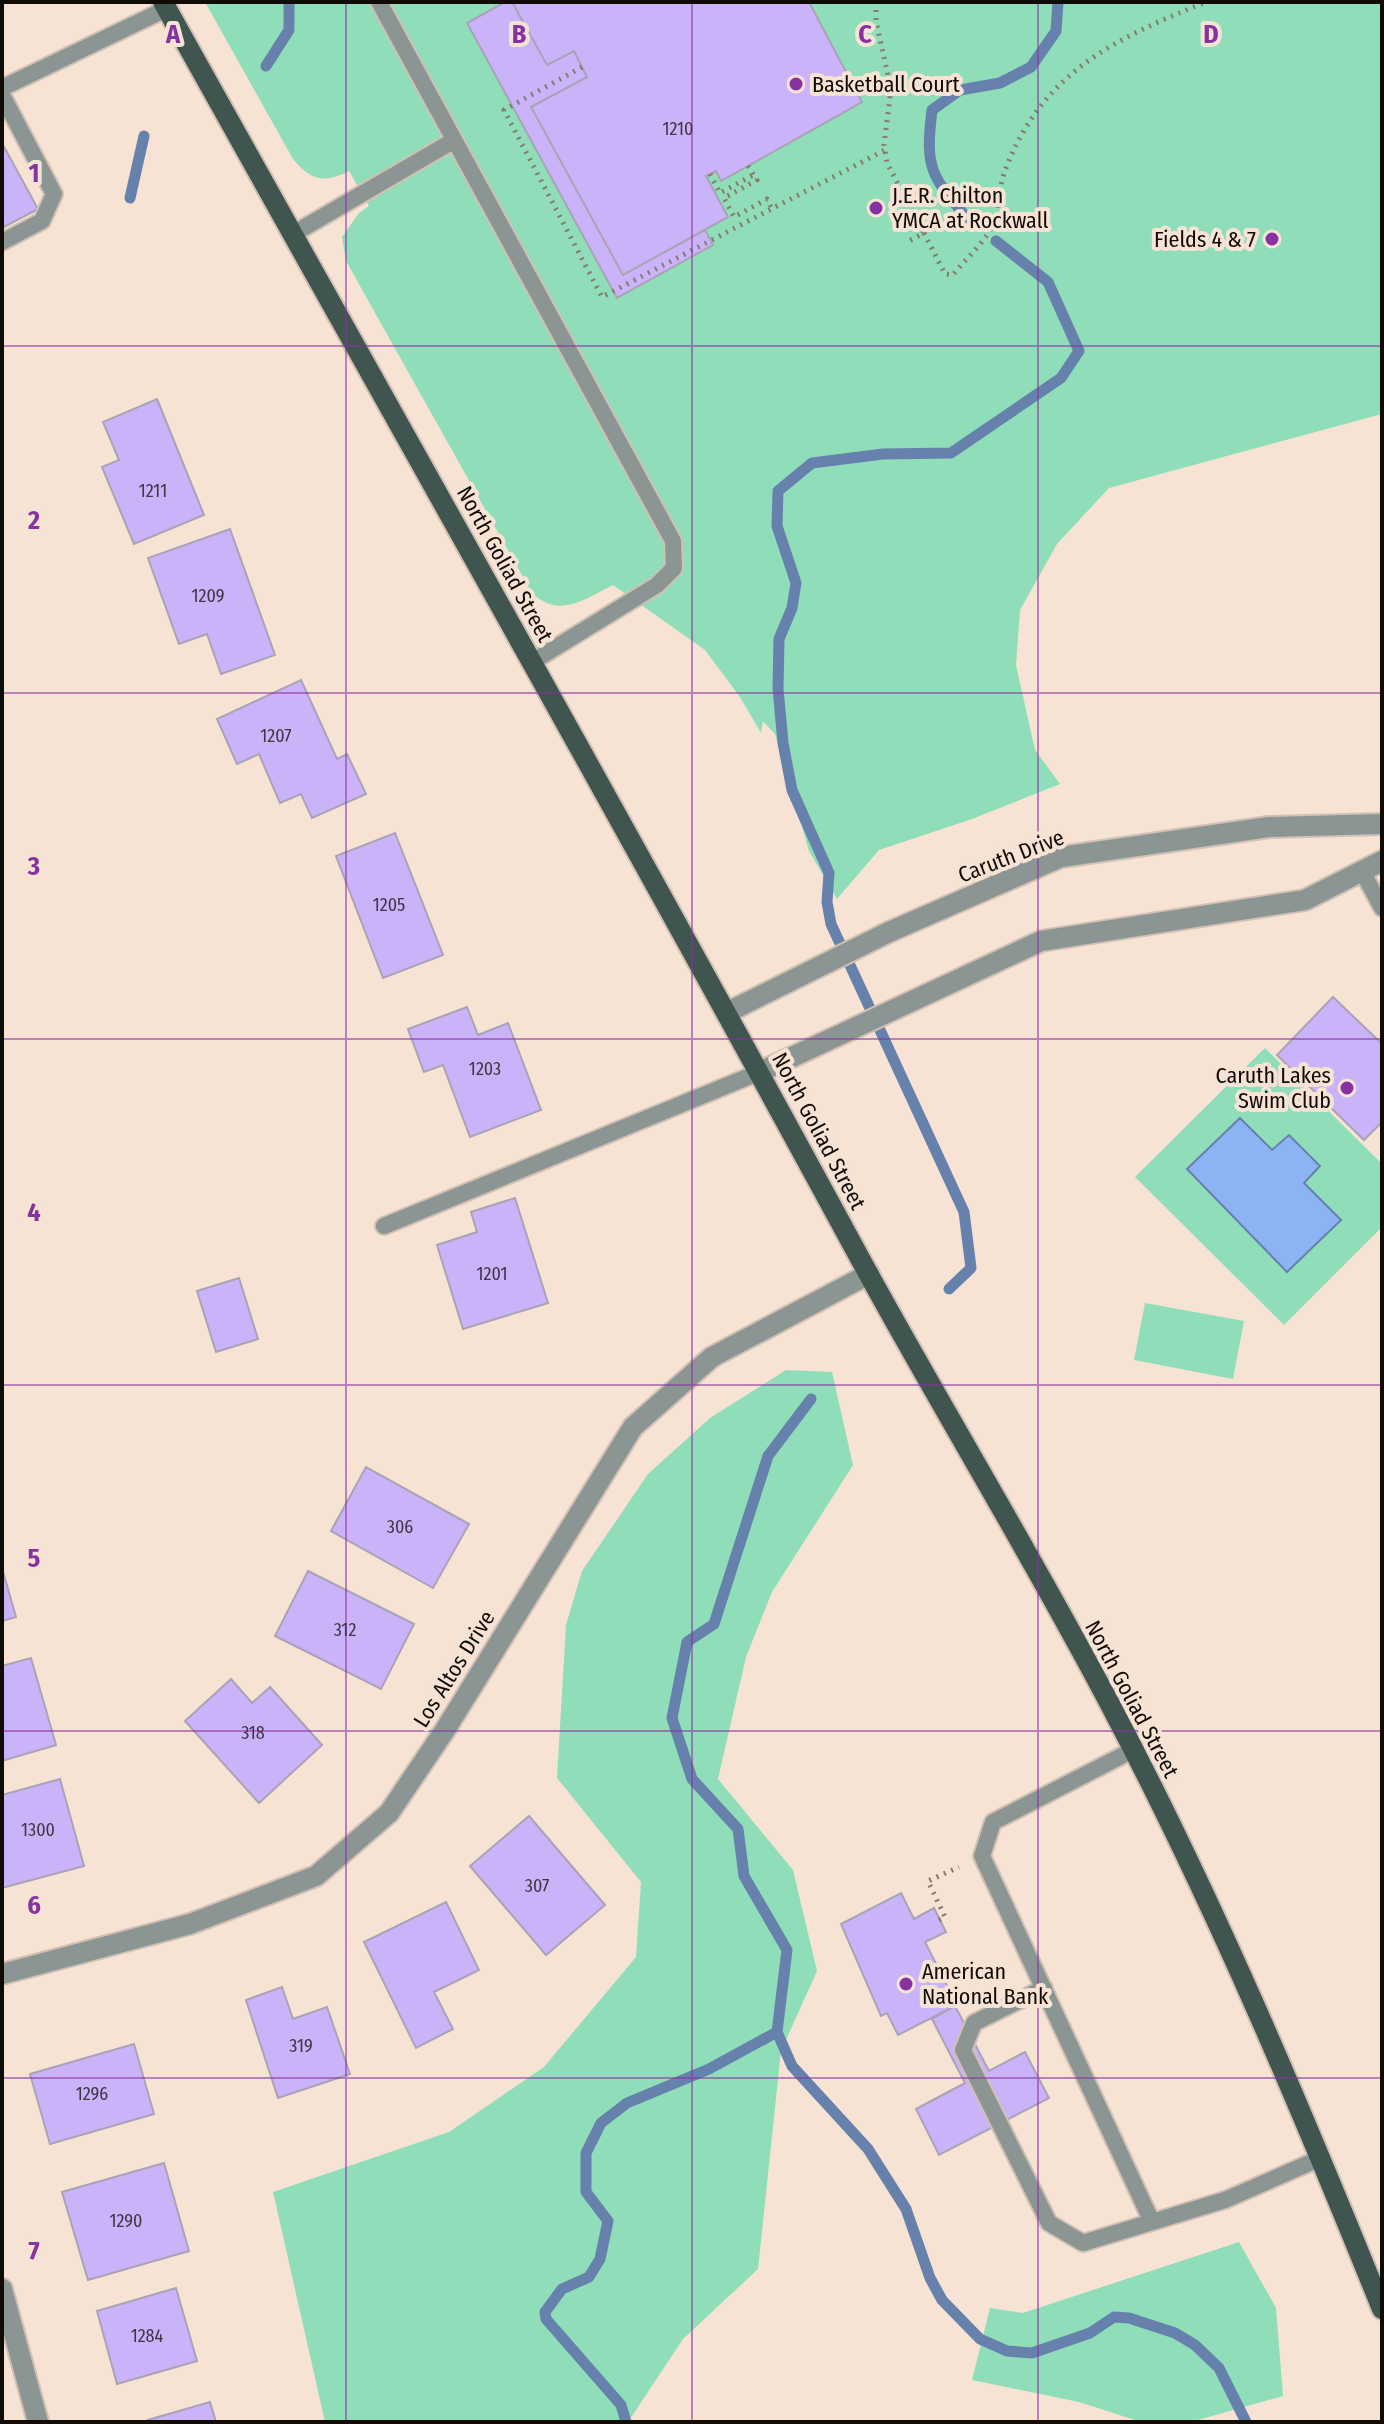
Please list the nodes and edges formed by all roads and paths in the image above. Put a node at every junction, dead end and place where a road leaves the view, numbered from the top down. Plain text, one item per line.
1 (379, 2) edge
2 (876, 2) edge
3 (1206, 2) edge
4 (164, 5) edge
5 (582, 67) dead end
6 (2, 88) edge
7 (2, 95) edge
8 (453, 141) junction
9 (885, 150) junction
10 (748, 166) dead end
11 (753, 175) junction
12 (711, 178) dead end
13 (772, 209) junction
14 (924, 233) junction
15 (293, 234) junction
16 (2, 242) edge
17 (905, 243) dead end
18 (532, 662) junction
19 (1382, 824) edge
20 (1382, 861) edge
21 (1362, 871) junction
22 (1382, 908) edge
23 (728, 1012) junction
24 (760, 1072) junction
25 (384, 1226) dead end
26 (869, 1274) junction
27 (1133, 1750) junction
28 (982, 1856) junction
29 (939, 1920) dead end
30 (2, 1974) edge
31 (1044, 1988) junction
32 (1321, 2158) junction
33 (1152, 2222) junction
34 (2, 2289) edge
35 (1382, 2309) edge
36 (38, 2422) edge

1 - 8 lane
2 - 9 path
3 - 14 path
4 - 6 lane
4 - 15 main road, North Goliad Street
5 - 13 path
7 - 16 lane
8 - 15 lane
8 - 18 lane
9 - 13 path
9 - 14 path
10 - 11 path
11 - 12 path
11 - 13 path
14 - 17 path
15 - 18 main road, North Goliad Street
18 - 23 main road, North Goliad Street
19 - 23 street, Caruth Drive
20 - 21 street
21 - 22 lane
21 - 24 street
23 - 24 main road, North Goliad Street
24 - 25 lane
24 - 26 main road, North Goliad Street
26 - 27 main road, North Goliad Street
26 - 30 street, Los Altos Drive
27 - 28 lane
27 - 32 main road, North Goliad Street
28 - 29 path
28 - 31 lane
31 - 33 lane
31 - 33 lane
32 - 33 lane
32 - 35 main road, North Goliad Street
34 - 36 street

